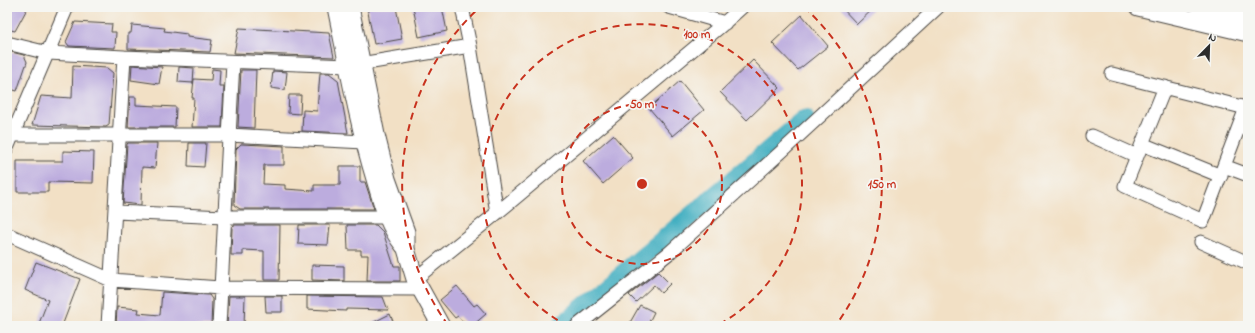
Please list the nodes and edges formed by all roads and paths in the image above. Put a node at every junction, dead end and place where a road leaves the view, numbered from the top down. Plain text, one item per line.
1 (67, 7) edge
2 (336, 7) edge
3 (350, 7) edge
4 (462, 7) edge
5 (669, 7) edge
6 (742, 7) edge
7 (938, 7) edge
8 (1138, 7) edge
9 (1199, 7) edge
10 (1248, 19) edge
11 (725, 23) junction
12 (1248, 33) edge
13 (7, 43) edge
14 (470, 46) junction
15 (48, 53) junction
16 (124, 57) junction
17 (233, 62) junction
18 (355, 65) junction
19 (1112, 74) dead end
20 (1165, 87) junction
21 (10, 134) edge
22 (120, 135) junction
23 (229, 135) junction
24 (1092, 136) dead end
25 (364, 142) junction
26 (7, 148) edge
27 (1140, 150) junction
28 (1223, 171) junction
29 (1248, 174) edge
30 (116, 212) junction
31 (497, 213) junction
32 (224, 217) junction
33 (387, 217) junction
34 (7, 234) edge
35 (1200, 242) dead end
36 (406, 249) junction
37 (1248, 263) edge
38 (111, 280) junction
39 (418, 284) junction
40 (220, 288) junction
41 (108, 326) edge
42 (219, 326) edge
43 (440, 326) edge
44 (577, 326) edge

1 - 15 street
2 - 18 main road
3 - 18 main road
4 - 14 street
5 - 11 street
6 - 11 street
7 - 44 street
8 - 12 main road
9 - 10 main road
11 - 31 street
13 - 15 street
14 - 18 street
14 - 31 street
15 - 16 street
15 - 21 street
16 - 17 street
16 - 22 street
17 - 18 street
17 - 23 street
18 - 25 main road
18 - 36 main road
19 - 20 street
20 - 27 street
20 - 28 street
21 - 22 street
21 - 26 street
22 - 23 street
22 - 30 street
23 - 25 street
23 - 32 street
24 - 27 street
25 - 33 main road
27 - 28 street
27 - 28 street
28 - 29 street
30 - 32 street
30 - 38 street
31 - 39 street
32 - 33 street
32 - 40 street
33 - 36 main road
34 - 38 street
35 - 37 street
36 - 39 main road
38 - 40 street
38 - 41 street
39 - 40 street
39 - 43 main road
40 - 42 street

